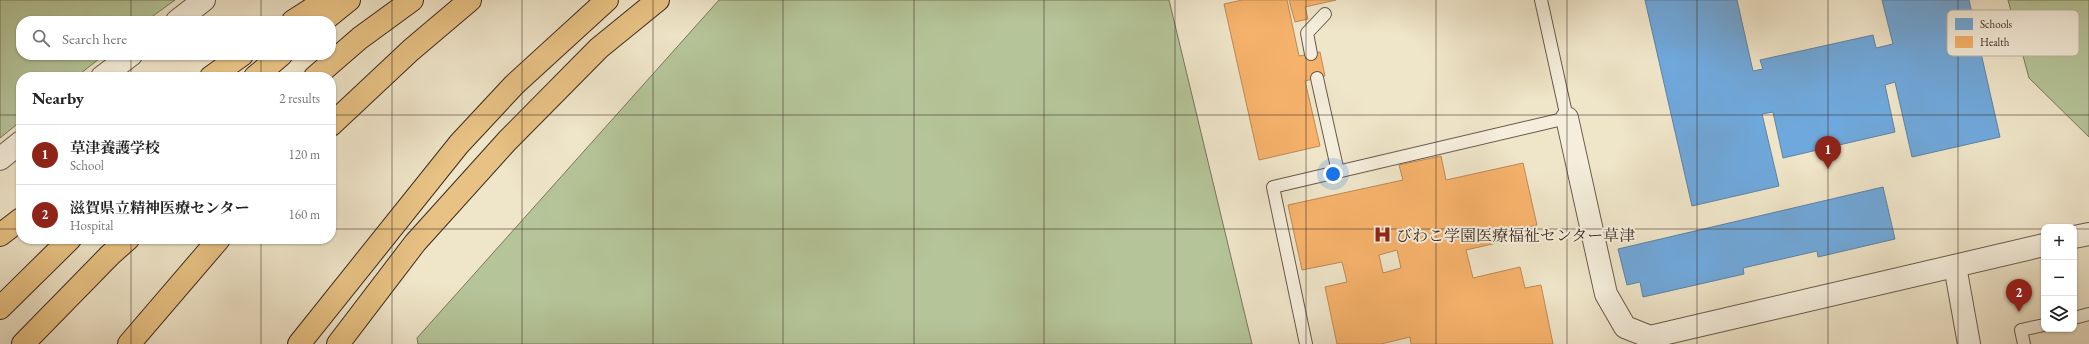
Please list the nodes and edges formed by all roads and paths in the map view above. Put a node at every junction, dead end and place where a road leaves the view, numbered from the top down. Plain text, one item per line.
1 (204, 0) edge
2 (326, 0) edge
3 (349, 0) edge
4 (412, 0) edge
5 (470, 0) edge
6 (607, 0) edge
7 (658, 0) edge
8 (1541, 0) edge
9 (1325, 14) dead end
10 (183, 16) edge
11 (301, 16) edge
12 (329, 16) edge
13 (1311, 54) dead end
14 (336, 59) edge
15 (124, 60) edge
16 (235, 60) edge
17 (275, 60) edge
18 (335, 60) edge
19 (109, 72) edge
20 (218, 72) edge
21 (260, 72) edge
22 (321, 72) edge
23 (1317, 78) dead end
24 (1567, 118) junction
25 (336, 120) edge
26 (16, 146) edge
27 (0, 159) edge
28 (1338, 172) junction
29 (16, 223) edge
30 (2089, 234) edge
31 (0, 235) edge
32 (2077, 237) edge
33 (65, 244) edge
34 (122, 244) edge
35 (215, 244) edge
36 (2041, 245) edge
37 (1955, 266) junction
38 (0, 308) edge
39 (2089, 314) edge
40 (2077, 317) edge
41 (2041, 326) edge
42 (23, 344) edge
43 (129, 344) edge
44 (299, 344) edge
45 (338, 344) edge
46 (1306, 344) edge
47 (1969, 344) edge
48 (2024, 344) edge

1 - 10 street
2 - 11 highway
3 - 12 highway
4 - 14 highway
5 - 25 highway
6 - 44 highway
7 - 45 highway
8 - 24 lane
9 - 13 lane
15 - 19 street
16 - 20 highway
17 - 21 highway
18 - 22 highway
23 - 28 lane
24 - 28 lane
24 - 37 street
26 - 27 street
28 - 46 lane
29 - 31 highway
30 - 32 street
33 - 38 highway
34 - 42 highway
35 - 43 highway
36 - 37 street
37 - 47 street
39 - 40 lane
41 - 48 lane

